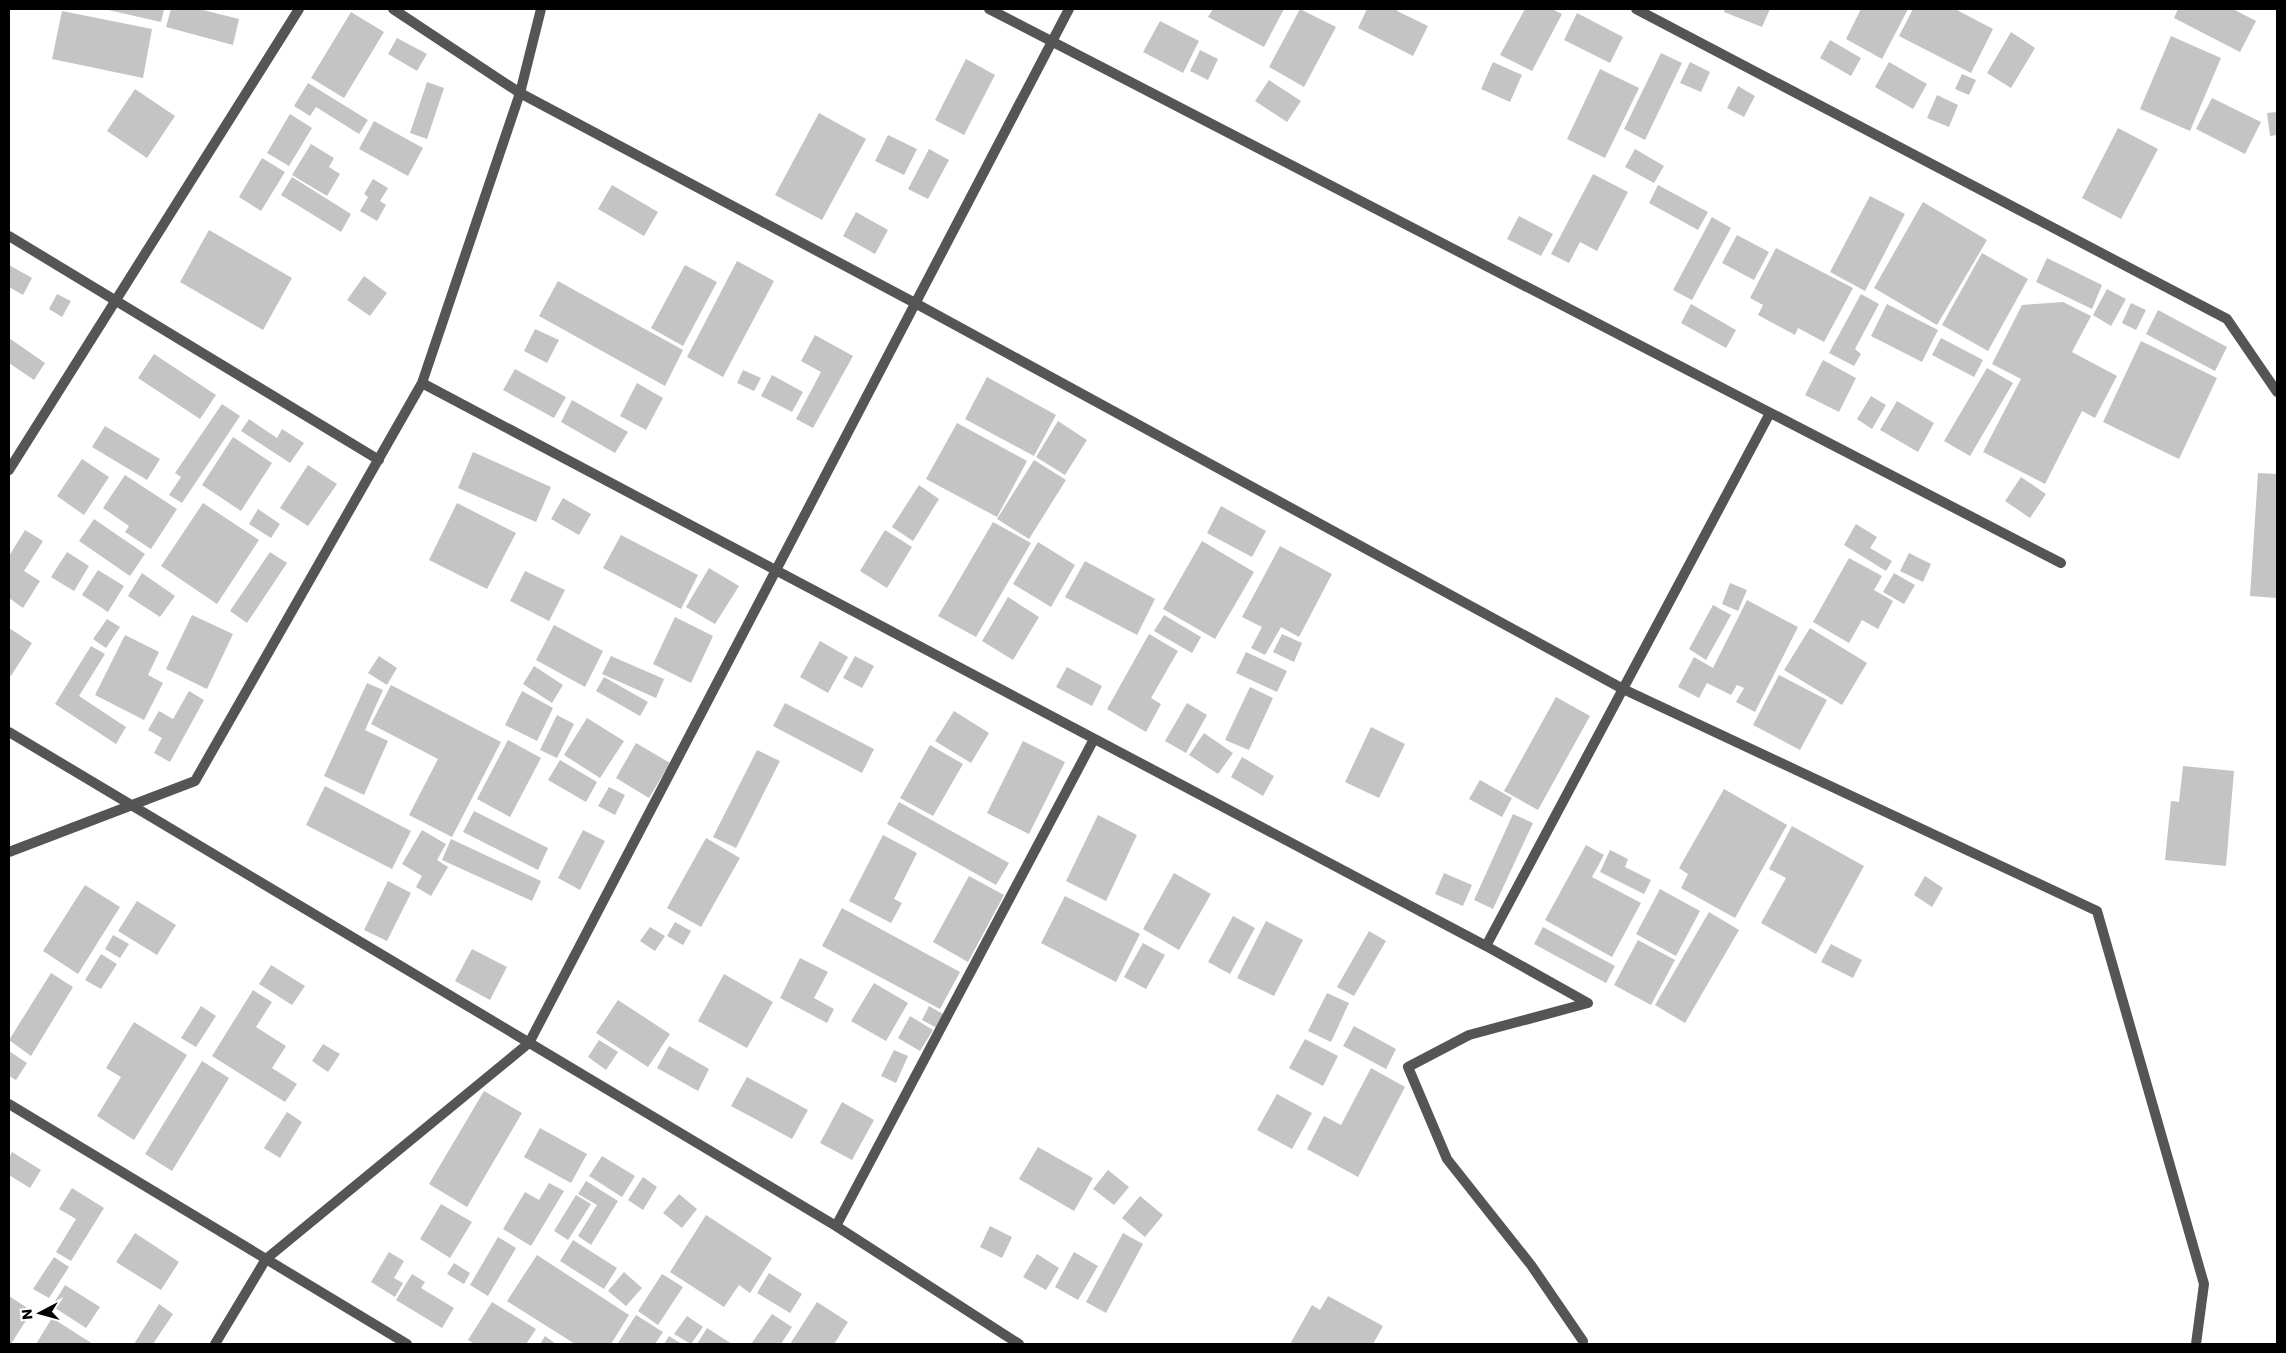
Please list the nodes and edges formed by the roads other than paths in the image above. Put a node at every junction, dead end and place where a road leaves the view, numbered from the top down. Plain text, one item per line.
1 (299, 9) edge
2 (393, 9) edge
3 (541, 9) edge
4 (989, 9) edge
5 (1069, 9) edge
6 (1636, 9) edge
7 (1052, 41) junction
8 (520, 93) junction
9 (9, 236) edge
10 (115, 300) junction
11 (915, 302) junction
12 (422, 383) junction
13 (2277, 392) edge
14 (1770, 413) junction
15 (379, 460) junction
16 (9, 470) edge
17 (2060, 563) dead end
18 (776, 570) junction
19 (1623, 689) junction
20 (9, 732) edge
21 (1094, 739) junction
22 (131, 806) junction
23 (9, 852) edge
24 (1486, 946) junction
25 (529, 1043) junction
26 (9, 1104) edge
27 (836, 1226) junction
28 (266, 1259) junction
29 (1583, 1341) dead end
30 (215, 1344) edge
31 (407, 1344) edge
32 (1019, 1344) edge
33 (2196, 1344) edge

1 - 10 street
2 - 8 street
3 - 8 street
4 - 7 street
5 - 7 street
6 - 13 street
7 - 11 street
7 - 14 street
8 - 11 street
8 - 12 street
9 - 10 street
10 - 15 street
10 - 16 street
11 - 18 street
11 - 19 street
12 - 15 street
12 - 18 street
14 - 17 street
14 - 19 street
15 - 22 street
18 - 21 street
18 - 25 street
19 - 24 street
19 - 33 street
20 - 22 street
21 - 24 street
21 - 27 street
22 - 23 street
22 - 25 street
24 - 29 street
25 - 27 street
25 - 28 street
26 - 28 street
27 - 32 street
28 - 30 street
28 - 31 street

